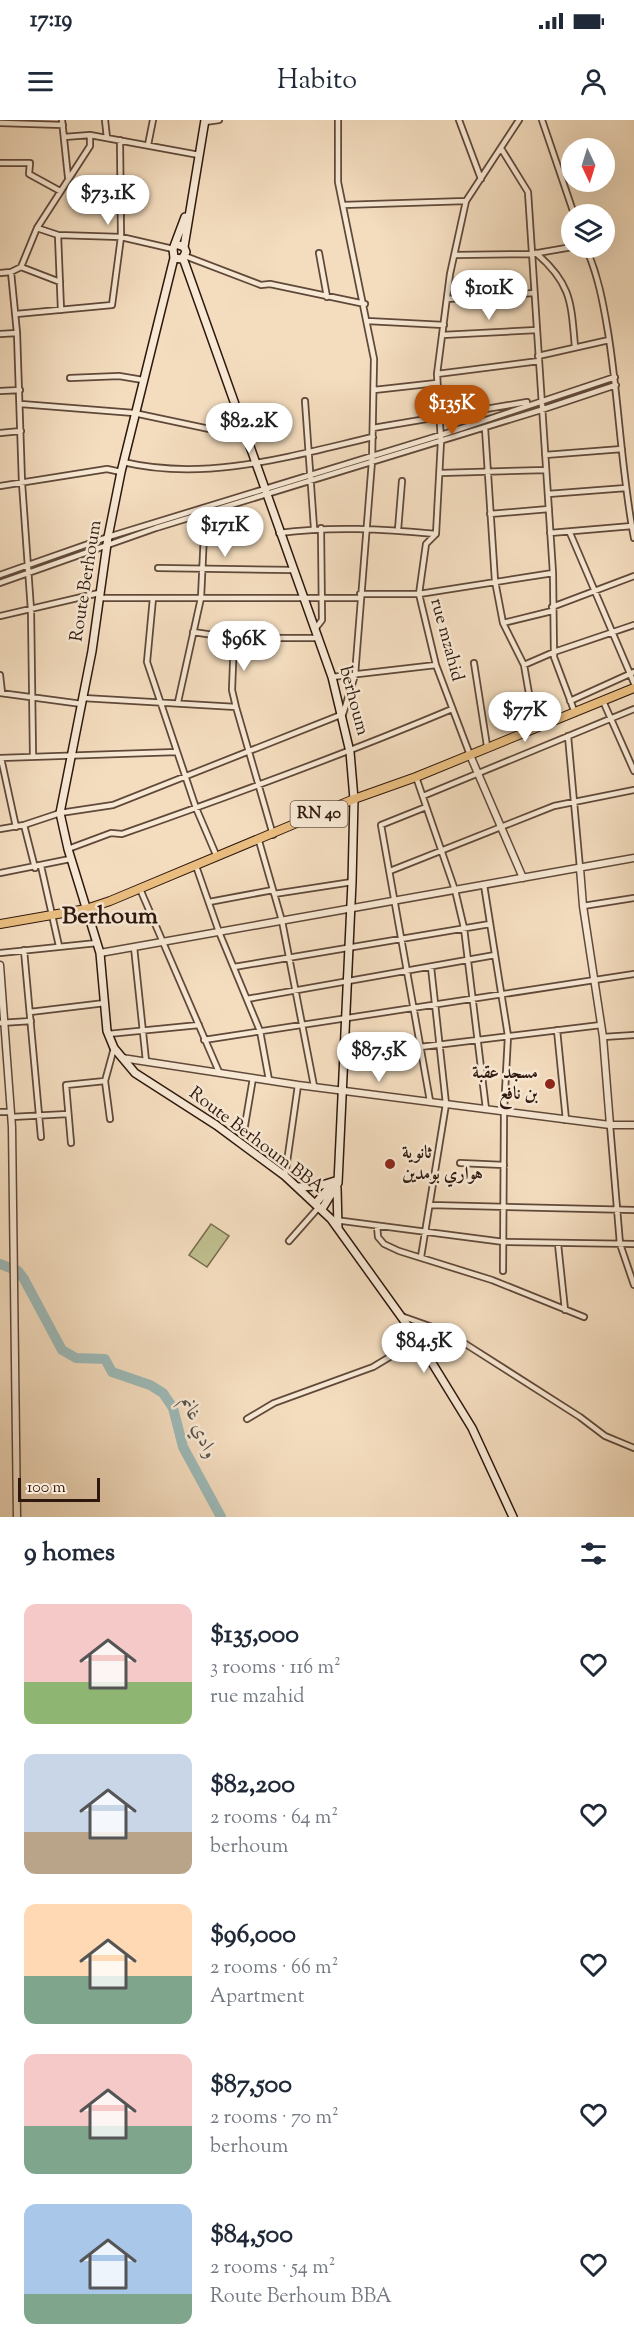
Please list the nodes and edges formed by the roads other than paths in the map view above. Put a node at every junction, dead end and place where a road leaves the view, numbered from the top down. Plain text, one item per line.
1 (105, 120) edge
2 (153, 120) edge
3 (219, 120) edge
4 (338, 120) edge
5 (459, 120) edge
6 (519, 120) edge
7 (542, 120) edge
8 (205, 121) edge
9 (62, 122) edge
10 (0, 123) edge
11 (90, 135) junction
12 (64, 137) junction
13 (107, 138) junction
14 (120, 140) junction
15 (148, 145) junction
16 (502, 150) junction
17 (199, 155) junction
18 (0, 163) edge
19 (69, 178) junction
20 (481, 179) junction
21 (60, 191) junction
22 (191, 198) junction
23 (466, 201) junction
24 (571, 204) edge
25 (343, 205) junction
26 (37, 228) junction
27 (58, 235) junction
28 (121, 237) junction
29 (174, 247) junction
30 (184, 247) junction
31 (561, 249) edge
32 (319, 253) dead end
33 (534, 253) junction
34 (454, 255) junction
35 (184, 257) junction
36 (174, 258) junction
37 (591, 258) edge
38 (21, 267) junction
39 (11, 272) junction
40 (0, 273) edge
41 (60, 282) junction
42 (534, 293) junction
43 (327, 297) junction
44 (447, 299) junction
45 (364, 304) junction
46 (61, 310) junction
47 (16, 314) junction
48 (367, 321) junction
49 (444, 325) junction
50 (537, 330) junction
51 (17, 333) junction
52 (0, 334) edge
53 (442, 335) junction
54 (609, 340) junction
55 (575, 347) junction
56 (538, 359) junction
57 (437, 374) junction
58 (615, 377) junction
59 (70, 378) dead end
60 (143, 380) junction
61 (437, 383) junction
62 (616, 385) junction
63 (20, 390) junction
64 (374, 390) junction
65 (0, 391) edge
66 (306, 400) dead end
67 (541, 400) junction
68 (21, 404) junction
69 (541, 410) junction
70 (134, 413) junction
71 (440, 417) junction
72 (485, 428) junction
73 (373, 429) junction
74 (21, 431) junction
75 (0, 433) edge
76 (247, 437) junction
77 (372, 437) junction
78 (441, 438) junction
79 (622, 449) junction
80 (309, 452) junction
81 (372, 454) junction
82 (545, 455) junction
83 (372, 461) junction
84 (123, 462) junction
85 (258, 465) junction
86 (546, 470) junction
87 (121, 472) junction
88 (440, 473) junction
89 (488, 473) junction
90 (311, 474) junction
91 (311, 481) junction
92 (402, 481) dead end
93 (22, 483) junction
94 (0, 486) edge
95 (626, 488) junction
96 (265, 493) junction
97 (548, 494) junction
98 (206, 507) junction
99 (549, 509) junction
100 (205, 514) junction
101 (490, 514) junction
102 (632, 526) junction
103 (366, 527) junction
104 (314, 528) junction
105 (321, 528) junction
106 (398, 530) junction
107 (279, 533) junction
108 (550, 533) junction
109 (570, 533) junction
110 (436, 534) junction
111 (108, 537) junction
112 (634, 538) edge
113 (106, 548) junction
114 (28, 567) junction
115 (158, 568) dead end
116 (202, 569) junction
117 (292, 570) junction
118 (553, 573) junction
119 (29, 574) junction
120 (0, 575) edge
121 (634, 576) edge
122 (495, 581) junction
123 (0, 583) edge
124 (596, 592) junction
125 (419, 594) junction
126 (99, 595) junction
127 (359, 596) junction
128 (153, 598) junction
129 (201, 598) junction
130 (304, 598) junction
131 (321, 598) junction
132 (552, 609) junction
133 (31, 610) junction
134 (0, 616) edge
135 (503, 622) junction
136 (634, 625) edge
137 (315, 629) junction
138 (193, 632) junction
139 (612, 632) junction
140 (234, 638) junction
141 (318, 638) junction
142 (554, 652) junction
143 (474, 663) dead end
144 (436, 665) junction
145 (524, 665) junction
146 (632, 673) edge
147 (0, 675) edge
148 (355, 675) junction
149 (332, 677) junction
150 (634, 683) edge
151 (634, 688) edge
152 (1, 693) edge
153 (32, 696) junction
154 (570, 700) junction
155 (82, 701) junction
156 (603, 701) junction
157 (159, 702) junction
158 (178, 702) junction
159 (236, 707) junction
160 (452, 709) junction
161 (634, 709) edge
162 (532, 711) dead end
163 (575, 713) junction
164 (343, 714) junction
165 (610, 719) junction
166 (568, 736) junction
167 (487, 746) junction
168 (177, 752) junction
169 (248, 752) junction
170 (350, 752) junction
171 (73, 754) junction
172 (470, 755) junction
173 (33, 756) junction
174 (0, 758) edge
175 (632, 761) edge
176 (634, 771) edge
177 (479, 774) junction
178 (185, 777) junction
179 (416, 777) junction
180 (257, 786) junction
181 (634, 790) edge
182 (423, 796) junction
183 (354, 799) junction
184 (576, 802) junction
185 (426, 807) junction
186 (196, 808) junction
187 (60, 813) junction
188 (24, 825) junction
189 (16, 827) junction
190 (502, 827) junction
191 (0, 829) edge
192 (273, 835) junction
193 (259, 841) junction
194 (68, 849) junction
195 (442, 850) junction
196 (217, 857) junction
197 (634, 858) edge
198 (70, 859) junction
199 (196, 866) junction
200 (38, 867) junction
201 (580, 868) junction
202 (390, 871) junction
203 (0, 873) edge
204 (523, 878) junction
205 (352, 882) junction
206 (484, 885) junction
207 (140, 889) junction
208 (455, 890) junction
209 (274, 892) junction
210 (634, 898) edge
211 (395, 901) junction
212 (209, 902) junction
213 (583, 906) junction
214 (351, 908) junction
215 (86, 909) junction
216 (54, 915) junction
217 (282, 921) junction
218 (0, 924) edge
219 (490, 924) junction
220 (464, 928) junction
221 (219, 932) junction
222 (402, 939) junction
223 (163, 942) junction
224 (97, 943) junction
225 (59, 946) junction
226 (134, 947) junction
227 (350, 947) junction
228 (24, 951) junction
229 (0, 953) edge
230 (100, 953) junction
231 (495, 955) junction
232 (289, 957) junction
233 (467, 960) junction
234 (0, 965) edge
235 (234, 967) junction
236 (431, 967) junction
237 (407, 971) junction
238 (634, 974) edge
239 (1, 978) edge
240 (595, 980) junction
241 (348, 982) junction
242 (296, 991) junction
243 (502, 994) junction
244 (248, 999) junction
245 (471, 999) junction
246 (105, 1004) junction
247 (437, 1004) junction
248 (414, 1008) junction
249 (30, 1012) junction
250 (345, 1019) junction
251 (31, 1021) junction
252 (2, 1023) edge
253 (199, 1024) junction
254 (601, 1025) junction
255 (303, 1026) junction
256 (143, 1030) junction
257 (557, 1030) junction
258 (260, 1031) junction
259 (108, 1034) junction
260 (634, 1035) edge
261 (508, 1036) junction
262 (603, 1037) junction
263 (204, 1040) junction
264 (478, 1040) junction
265 (440, 1044) junction
266 (420, 1047) junction
267 (114, 1048) junction
268 (122, 1058) junction
269 (146, 1061) junction
270 (219, 1072) junction
271 (253, 1078) junction
272 (269, 1080) junction
273 (105, 1081) junction
274 (298, 1085) junction
275 (314, 1086) junction
276 (342, 1090) junction
277 (429, 1101) junction
278 (447, 1104) junction
279 (486, 1109) junction
280 (0, 1112) edge
281 (504, 1112) junction
282 (11, 1114) junction
283 (68, 1114) junction
284 (39, 1115) junction
285 (110, 1119) dead end
286 (566, 1120) junction
287 (610, 1125) junction
288 (634, 1125) edge
289 (244, 1131) dead end
290 (41, 1137) dead end
291 (71, 1143) dead end
292 (460, 1163) dead end
293 (504, 1165) junction
294 (285, 1176) junction
295 (337, 1182) junction
296 (298, 1187) junction
297 (430, 1205) junction
298 (319, 1206) junction
299 (503, 1206) junction
300 (616, 1209) junction
301 (634, 1210) edge
302 (336, 1223) junction
303 (376, 1226) junction
304 (426, 1232) junction
305 (288, 1242) dead end
306 (504, 1242) junction
307 (558, 1244) junction
308 (620, 1244) junction
309 (634, 1244) edge
310 (421, 1257) junction
311 (503, 1271) dead end
312 (634, 1285) edge
313 (566, 1310) junction
314 (404, 1317) junction
315 (584, 1317) dead end
316 (418, 1340) junction
317 (247, 1419) dead end
318 (634, 1448) edge
319 (17, 1517) edge
320 (513, 1517) edge

1 - 13 street
2 - 15 street
3 - 8 street
4 - 25 street
5 - 20 street
6 - 16 street, rue mzahid
7 - 24 street
8 - 17 main road
9 - 10 street
9 - 12 street
11 - 12 street
11 - 13 street
11 - 19 street
12 - 19 street
13 - 14 street
14 - 15 street
14 - 28 street
15 - 17 street
16 - 20 street, rue mzahid
16 - 33 street
17 - 22 main road
18 - 21 street
19 - 21 street
20 - 23 street, rue mzahid
21 - 26 street
22 - 29 main road
22 - 30 main road, berhoum
23 - 25 street
23 - 34 street, rue mzahid
25 - 45 street
26 - 27 street
26 - 38 street
27 - 28 street
27 - 41 street
28 - 29 street
28 - 46 street
29 - 30 main road
29 - 36 main road
30 - 35 main road, berhoum
31 - 33 street
32 - 43 street
33 - 34 street
33 - 42 street
33 - 55 street
34 - 44 street, rue mzahid
35 - 36 main road
35 - 43 street
35 - 76 main road, berhoum
36 - 60 main road, Route Berhoum
37 - 54 street
38 - 39 street
38 - 41 street
39 - 40 street
39 - 47 street
41 - 46 street
42 - 44 street
42 - 50 street
43 - 45 street
44 - 49 street, rue mzahid
45 - 48 street
46 - 47 street
47 - 51 street
48 - 49 street
48 - 64 street
49 - 53 street, rue mzahid
50 - 53 street
50 - 56 street
51 - 52 street
51 - 63 street
53 - 57 street, rue mzahid
54 - 55 street
54 - 58 street
55 - 56 street
56 - 57 street
56 - 67 street
57 - 61 street, rue mzahid
58 - 62 street
58 - 67 street
59 - 60 street
60 - 70 main road, Route Berhoum
61 - 64 street
61 - 71 street, rue mzahid
62 - 69 street
62 - 79 street
63 - 65 street
63 - 68 street
64 - 73 street
66 - 80 street
67 - 69 street
67 - 71 street
67 - 78 street
68 - 70 street
68 - 74 street
69 - 72 street
69 - 82 street
70 - 76 street
70 - 84 main road, Route Berhoum
71 - 73 street
71 - 78 street, rue mzahid
72 - 78 street
72 - 89 street
73 - 77 street
74 - 75 street
74 - 93 street
76 - 85 main road, berhoum
77 - 80 street
77 - 81 street
78 - 81 street
78 - 83 street
78 - 88 street, rue mzahid
79 - 82 street
79 - 95 street
80 - 85 street
80 - 90 street
81 - 83 street
81 - 90 street
82 - 86 street
83 - 91 street
83 - 103 street
84 - 85 street
84 - 87 main road, Route Berhoum
85 - 96 main road, berhoum
86 - 89 street
86 - 97 street
87 - 93 street
87 - 111 main road, Route Berhoum
88 - 89 street
88 - 110 street, rue mzahid
89 - 101 street
90 - 91 street
90 - 96 street
91 - 96 street
91 - 104 street
92 - 106 street
93 - 94 street
93 - 114 street
95 - 97 street
95 - 102 street
96 - 98 street
96 - 100 street
96 - 107 main road, berhoum
97 - 99 street
98 - 100 street
98 - 111 street
99 - 101 street
99 - 108 street
100 - 113 street
100 - 116 street
101 - 122 street
102 - 109 street
102 - 112 street
103 - 105 street
103 - 106 street
103 - 127 street
104 - 105 street
104 - 107 street
105 - 131 street
106 - 110 street
107 - 117 main road, berhoum
108 - 109 street
108 - 118 street
109 - 124 street
110 - 125 street, rue mzahid
111 - 113 main road, Route Berhoum
111 - 114 street
113 - 119 street
113 - 126 main road, Route Berhoum
114 - 119 street
114 - 120 street
115 - 116 street
116 - 117 street
116 - 129 street
117 - 130 main road, berhoum
118 - 122 street
118 - 132 street
119 - 123 street
119 - 133 street
121 - 124 street
122 - 125 street
122 - 135 street
124 - 132 street
124 - 139 street
125 - 127 street
125 - 144 street, rue mzahid
126 - 128 street
126 - 133 street
126 - 155 main road, Route Berhoum
127 - 131 street
127 - 148 street
128 - 129 street
128 - 157 street
129 - 130 street
129 - 138 street
130 - 131 street
130 - 137 main road, berhoum
131 - 137 street
132 - 135 street
132 - 142 street
133 - 134 street
133 - 153 street
135 - 145 street
136 - 139 street
137 - 141 main road, berhoum
138 - 140 street
138 - 158 street
139 - 142 street
139 - 146 street
140 - 141 street
140 - 159 street
141 - 149 main road, berhoum
142 - 145 street
142 - 154 street
143 - 167 street
144 - 148 street
144 - 160 street, rue mzahid
145 - 162 street
146 - 150 street
146 - 154 street
147 - 152 street
148 - 149 street
148 - 164 street
149 - 164 main road, berhoum
151 - 156 main road, RN 40
152 - 153 street
153 - 155 street
153 - 173 street
154 - 163 street
155 - 157 street
155 - 171 main road, Route Berhoum
156 - 163 main road, RN 40
156 - 165 street
157 - 158 street
157 - 168 street
158 - 159 street
159 - 169 street
160 - 170 street
160 - 172 street, rue mzahid
161 - 165 street
163 - 167 main road, RN 40
164 - 169 street
164 - 170 main road, berhoum
165 - 166 street
165 - 175 street
166 - 177 street
166 - 184 street
167 - 172 main road, RN 40
168 - 171 street
168 - 178 street
169 - 178 street
169 - 180 street
170 - 180 street
170 - 183 main road, berhoum
171 - 173 street
171 - 187 main road, Route Berhoum
172 - 177 street
172 - 179 main road, RN 40
173 - 174 street
174 - 189 street
175 - 176 street
177 - 182 street
177 - 190 street
178 - 186 street
178 - 187 street
179 - 182 street
179 - 183 main road, RN 40
180 - 186 street
180 - 192 street
181 - 184 street
182 - 185 street
183 - 192 main road, RN 40
183 - 205 main road, berhoum
184 - 190 street
184 - 201 street
185 - 195 street
185 - 202 street
186 - 194 street
186 - 196 street
187 - 188 street
187 - 194 main road, Route Berhoum
188 - 189 street
188 - 200 street
189 - 191 street
190 - 195 street
190 - 204 street
192 - 193 main road, RN 40
193 - 196 main road, RN 40
193 - 209 street
194 - 198 main road, Route Berhoum
195 - 202 street
195 - 208 street
196 - 199 main road, RN 40
197 - 201 street
198 - 200 street
198 - 215 main road, Route Berhoum
199 - 207 main road, RN 40
199 - 212 street
200 - 203 street
200 - 216 street
201 - 204 street
201 - 213 street
202 - 211 street
204 - 206 street
205 - 209 street
205 - 214 main road, berhoum
206 - 208 street
206 - 219 street
207 - 215 main road, RN 40
207 - 223 street
208 - 211 street
208 - 220 street
209 - 212 street
209 - 217 street
210 - 213 street
211 - 214 street
211 - 222 street
212 - 221 street
213 - 240 street
214 - 217 street
214 - 227 main road, berhoum
215 - 216 main road, RN 40
215 - 224 main road, Route Berhoum BBA
216 - 218 main road, RN 40
216 - 225 street
217 - 221 street
217 - 232 street
219 - 220 street
219 - 231 street
220 - 222 street
220 - 233 street
221 - 223 street
221 - 235 street
222 - 227 street
222 - 237 street
223 - 226 street
223 - 253 street
224 - 225 street
224 - 230 main road, Route Berhoum BBA
225 - 228 street
226 - 230 street
226 - 256 street
227 - 232 street
227 - 241 main road, berhoum
228 - 229 street
228 - 249 street
230 - 246 main road, Route Berhoum BBA
231 - 233 street
231 - 243 street
232 - 235 street
232 - 242 street
233 - 236 street
233 - 245 street
234 - 239 street
235 - 244 street
236 - 237 street
236 - 247 street
237 - 241 street
237 - 248 street
238 - 240 street
239 - 252 street
240 - 243 street
240 - 254 street
241 - 242 street
241 - 250 main road, berhoum
242 - 244 street
242 - 255 street
243 - 245 street
243 - 261 street
244 - 258 street
245 - 247 street
245 - 264 street
246 - 249 street
246 - 259 main road, Route Berhoum BBA
247 - 248 street
247 - 265 street
248 - 250 street
248 - 266 street
249 - 251 street
250 - 255 street
250 - 276 main road, berhoum
251 - 252 street
251 - 284 street
252 - 282 street
253 - 256 street
253 - 263 street
254 - 257 street
254 - 262 street
255 - 258 street
255 - 275 street
256 - 259 street
256 - 269 street
257 - 261 street
257 - 286 street
258 - 263 street
258 - 272 street
259 - 267 main road, Route Berhoum BBA
260 - 262 street
261 - 264 street
261 - 281 street
262 - 287 street
263 - 270 street
264 - 265 street
264 - 279 street
265 - 266 street
265 - 278 street
266 - 277 street
267 - 268 main road, Route Berhoum BBA
267 - 273 street
268 - 269 street
268 - 294 main road, Route Berhoum BBA
269 - 270 street
270 - 271 street
271 - 272 street
271 - 289 street
272 - 274 street
273 - 283 street
273 - 285 street
274 - 275 street
274 - 294 street
275 - 276 street
276 - 277 street
276 - 295 main road, berhoum
277 - 278 street
278 - 279 street
278 - 297 street
279 - 281 street
280 - 282 street
281 - 286 street
281 - 293 street
282 - 284 street
282 - 319 street
283 - 284 street
283 - 291 street
284 - 290 street
286 - 287 street
287 - 288 street
287 - 300 street
292 - 293 street
293 - 299 street
294 - 296 main road, Route Berhoum BBA
295 - 296 main road
295 - 298 main road
295 - 302 main road, berhoum
296 - 298 main road, Route Berhoum BBA
297 - 299 street
297 - 304 street
298 - 302 main road, Route Berhoum BBA
298 - 305 street
299 - 300 street
299 - 306 street
300 - 301 street
300 - 308 street
302 - 303 street
302 - 314 main road, Route Berhoum BBA
303 - 304 street
303 - 310 street
304 - 306 street
304 - 310 street
306 - 307 street
306 - 311 street
307 - 308 street
307 - 313 street
308 - 309 street
308 - 312 street
310 - 313 street
313 - 315 street
314 - 316 main road, Route Berhoum BBA
314 - 318 street
316 - 317 street
316 - 320 main road, Route Berhoum BBA

